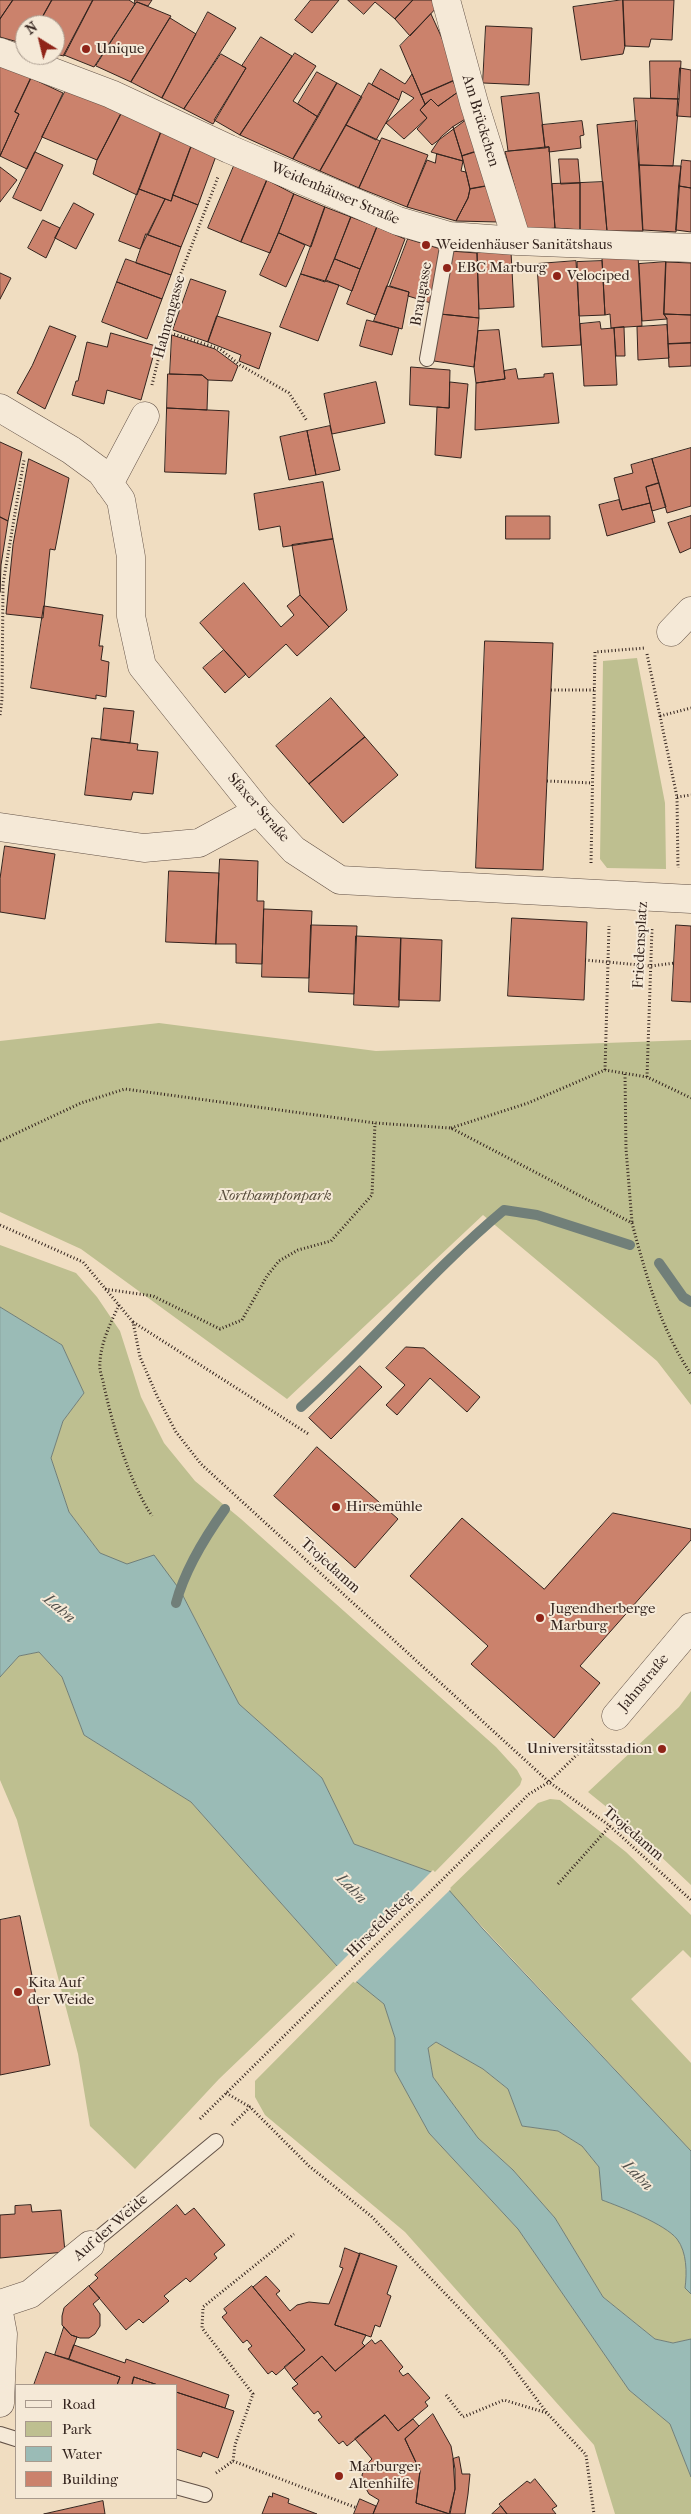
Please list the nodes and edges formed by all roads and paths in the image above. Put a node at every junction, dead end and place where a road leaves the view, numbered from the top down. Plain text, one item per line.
1 (446, 0) edge
2 (0, 52) edge
3 (229, 149) junction
4 (449, 236) junction
5 (517, 241) junction
6 (691, 248) edge
7 (164, 331) junction
8 (427, 358) dead end
9 (0, 408) edge
10 (145, 416) joint
11 (307, 421) dead end
12 (30, 425) junction
13 (109, 484) junction
14 (691, 610) edge
15 (671, 632) joint
16 (646, 648) junction
17 (550, 690) dead end
18 (595, 690) junction
19 (691, 708) edge
20 (0, 715) edge
21 (660, 716) junction
22 (547, 781) dead end
23 (592, 783) junction
24 (691, 795) edge
25 (677, 796) junction
26 (258, 811) junction
27 (0, 827) edge
28 (609, 896) junction
29 (653, 897) junction
30 (691, 899) edge
31 (585, 960) dead end
32 (609, 963) junction
33 (674, 963) dead end
34 (651, 966) junction
35 (605, 1070) junction
36 (625, 1074) junction
37 (647, 1077) junction
38 (691, 1098) edge
39 (375, 1123) junction
40 (451, 1128) junction
41 (0, 1141) edge
42 (632, 1223) junction
43 (0, 1225) edge
44 (105, 1288) junction
45 (119, 1305) junction
46 (133, 1322) junction
47 (691, 1374) edge
48 (310, 1435) dead end
49 (152, 1516) dead end
50 (691, 1627) edge
51 (616, 1716) joint
52 (549, 1782) junction
53 (610, 1826) junction
54 (558, 1884) dead end
55 (691, 1900) edge
56 (247, 2072) dead end
57 (226, 2093) dead end
58 (250, 2108) junction
59 (216, 2141) joint
60 (294, 2234) dead end
61 (90, 2245) joint
62 (0, 2304) edge
63 (0, 2318) edge
64 (446, 2395) dead end
65 (0, 2403) edge
66 (547, 2413) junction
67 (0, 2434) edge
68 (15, 2439) edge
69 (233, 2461) junction
70 (211, 2476) dead end
71 (178, 2487) edge
72 (205, 2495) dead end
73 (357, 2508) dead end
74 (594, 2514) edge

1 - 5 street, Am Brückchen
2 - 3 street, Weidenhäuser Straße
3 - 4 street, Weidenhäuser Straße
3 - 7 path, Hahnengasse
4 - 5 street, Weidenhäuser Straße
4 - 8 lane, Braugasse
5 - 6 street, Weidenhäuser Straße
7 - 10 path, Hahnengasse
7 - 11 path
9 - 12 street, Sfaxer Straße
10 - 13 street
12 - 13 street, Sfaxer Straße
12 - 20 path
13 - 26 street, Sfaxer Straße
14 - 15 street
15 - 16 path
16 - 18 path
16 - 21 path, Friedensplatz
17 - 18 path
18 - 23 path
19 - 21 path
21 - 25 path, Friedensplatz
22 - 23 path
23 - 28 path
24 - 25 path
25 - 29 path, Friedensplatz
26 - 27 street
26 - 28 street, Sfaxer Straße
28 - 29 street, Sfaxer Straße
28 - 32 path, Friedensplatz
29 - 30 street, Sfaxer Straße
29 - 34 path, Friedensplatz
31 - 32 path
32 - 34 path
32 - 35 path, Friedensplatz
33 - 34 path
34 - 37 path, Friedensplatz
35 - 36 path
35 - 40 path
36 - 37 path
36 - 42 path
37 - 38 path
39 - 40 path
39 - 41 path
39 - 44 path
40 - 42 path
42 - 47 path
43 - 44 path, Trojedamm
44 - 45 path, Trojedamm
45 - 46 path, Trojedamm
45 - 49 path
46 - 48 path
46 - 52 path, Trojedamm
50 - 51 street, Jahnstraße
51 - 52 path, Hirsefeldsteg
52 - 53 path, Trojedamm
52 - 56 path, Hirsefeldsteg
53 - 54 path
53 - 55 path, Trojedamm
57 - 58 path
58 - 59 path
58 - 66 path
59 - 61 lane, Auf der Weide
60 - 69 path
61 - 62 street, Auf der Weide
63 - 65 street
64 - 66 path
66 - 74 path
67 - 68 lane
69 - 70 path
69 - 73 path
71 - 72 lane

